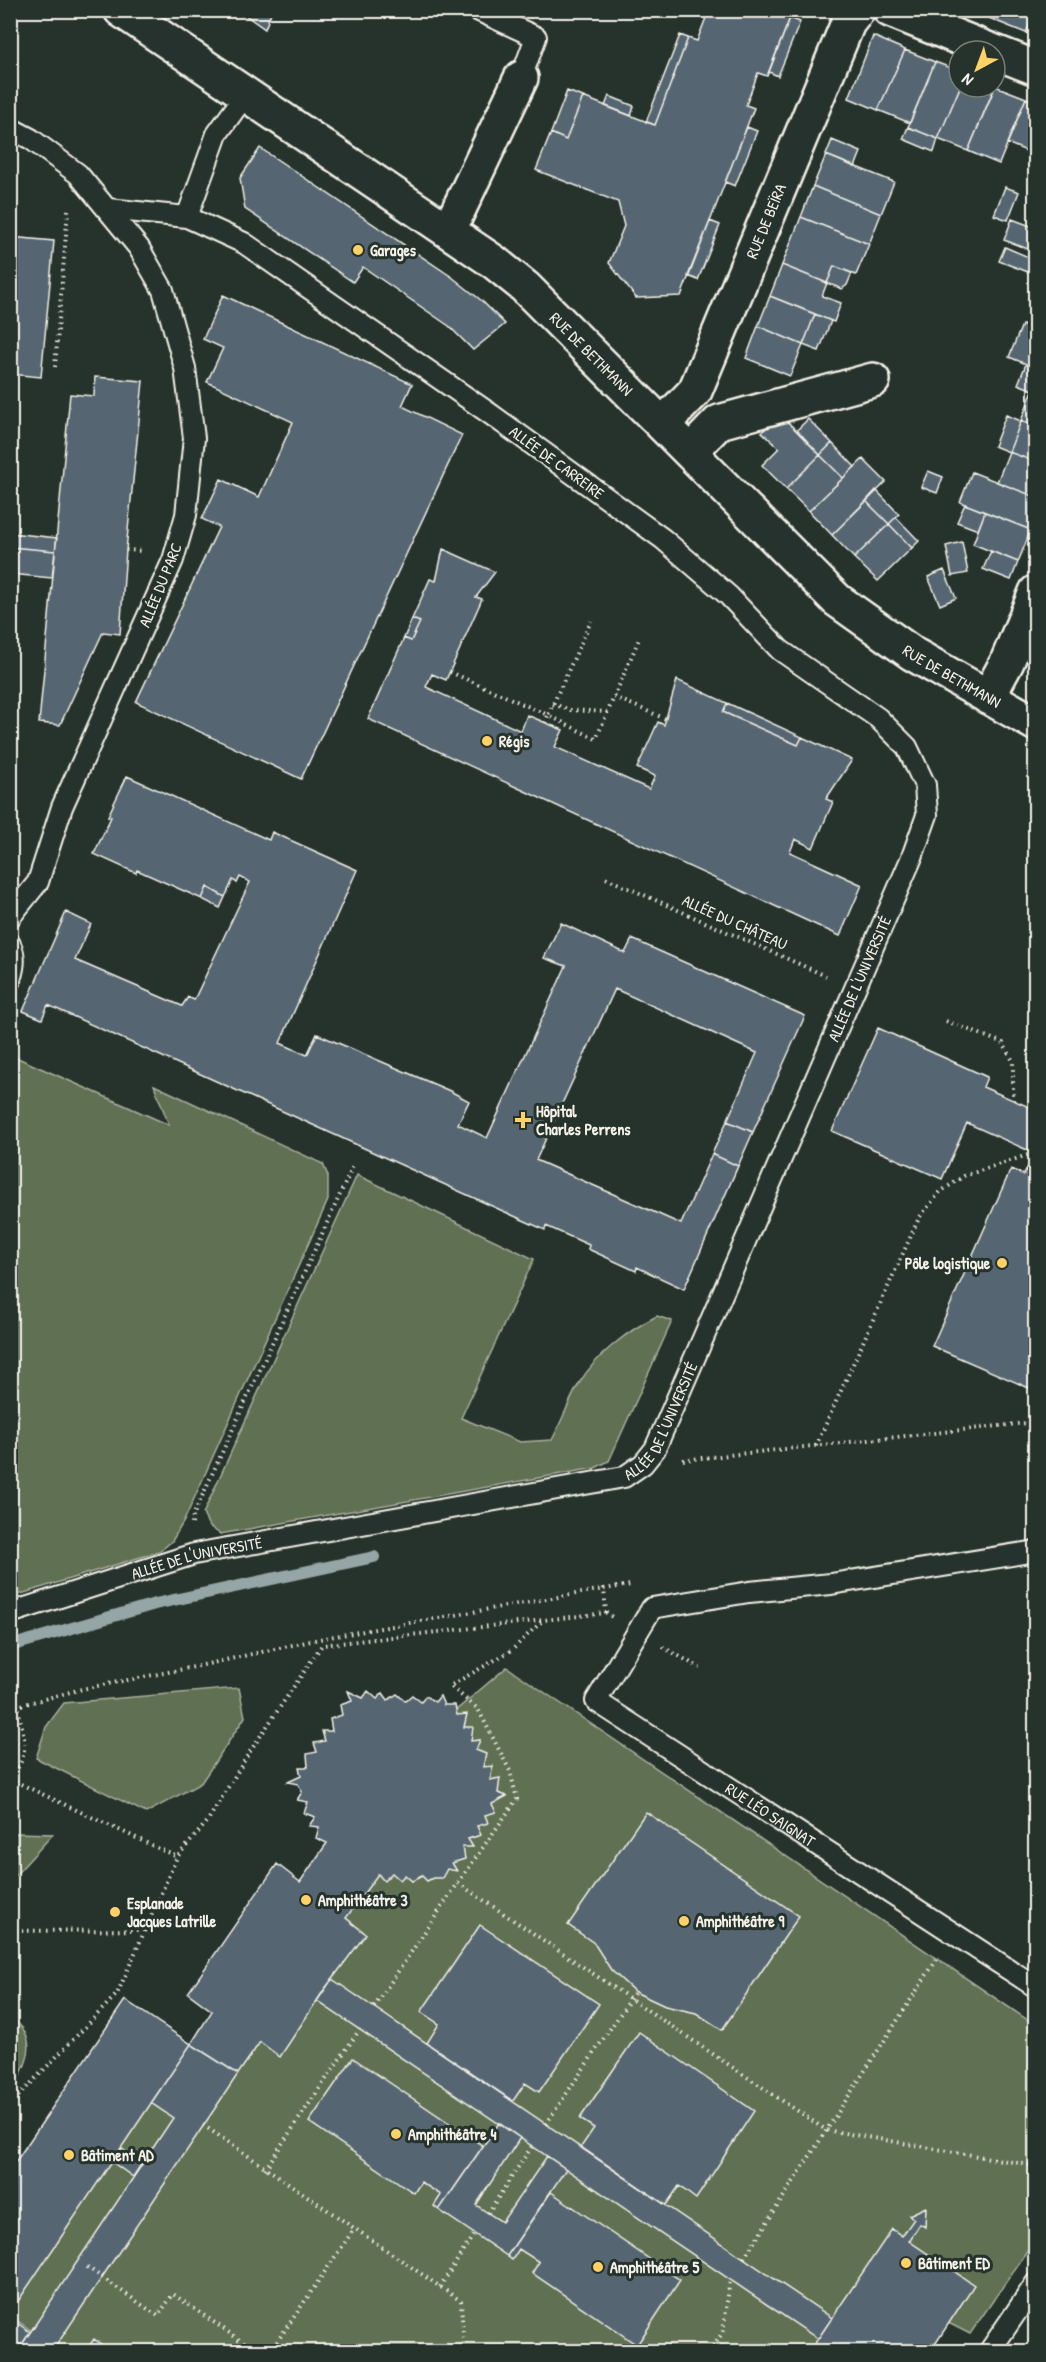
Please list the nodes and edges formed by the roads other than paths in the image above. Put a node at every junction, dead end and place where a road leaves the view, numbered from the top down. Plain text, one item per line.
1 (122, 10) edge
2 (477, 10) edge
3 (858, 10) edge
4 (890, 10) edge
5 (962, 39) edge
6 (1007, 57) edge
7 (1035, 68) edge
8 (521, 78) joint
9 (246, 94) junction
10 (10, 128) edge
11 (108, 209) junction
12 (187, 217) junction
13 (449, 230) junction
14 (873, 380) dead end
15 (663, 424) junction
16 (690, 452) junction
17 (1035, 592) edge
18 (988, 697) junction
19 (1035, 724) edge
20 (927, 815) joint
21 (10, 917) edge
22 (10, 944) edge
23 (10, 980) edge
24 (1035, 1551) edge
25 (10, 1613) edge
26 (1035, 1986) edge
27 (1035, 2283) edge
28 (989, 2352) edge

1 - 9 street, RUE DE BETHMANN
2 - 8 lane
3 - 15 street, RUE DE BEÏRA
4 - 5 street
6 - 7 street
8 - 13 street
9 - 12 lane
9 - 13 street, RUE DE BETHMANN
10 - 11 lane, ALLÉE DU PARC
11 - 12 lane, ALLÉE DE CARREIRE
11 - 21 lane, ALLÉE DU PARC
12 - 20 lane, ALLÉE DE CARREIRE
13 - 15 street, RUE DE BETHMANN
14 - 16 street
15 - 16 street, RUE DE BETHMANN
16 - 18 street, RUE DE BETHMANN
17 - 18 street
18 - 19 street, RUE DE BETHMANN
20 - 25 lane, ALLÉE DE L'UNIVERSITÉ
22 - 23 lane
24 - 26 lane, RUE LÉO SAIGNAT
27 - 28 lane

